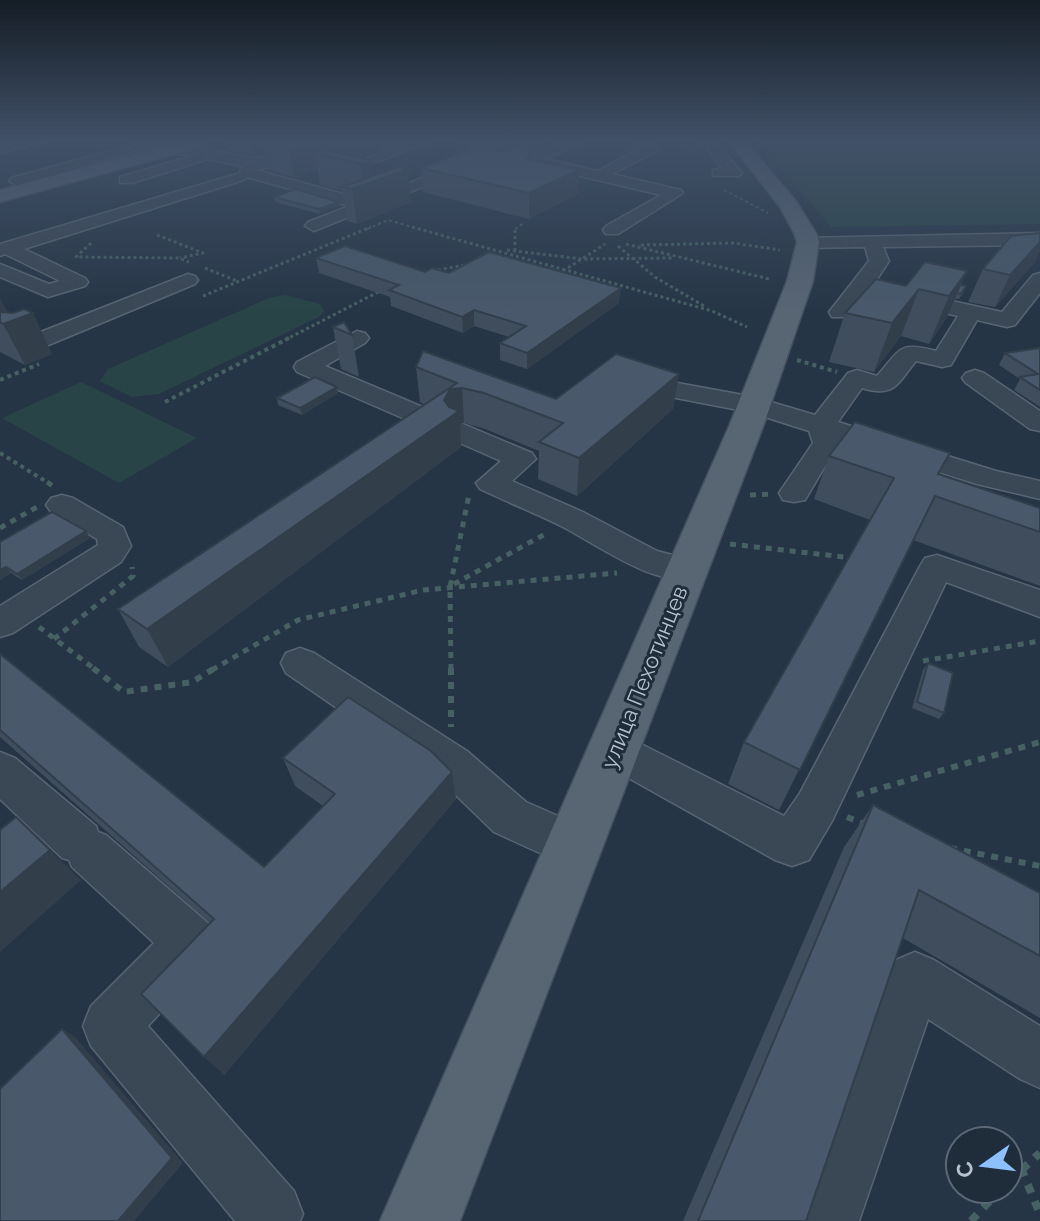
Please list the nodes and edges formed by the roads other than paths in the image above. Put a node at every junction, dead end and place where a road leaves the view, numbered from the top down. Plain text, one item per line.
1 (158, 199) edge
2 (344, 199) edge
3 (382, 199) edge
4 (665, 199) edge
5 (784, 199) edge
6 (366, 205) junction
7 (314, 226) dead end
8 (607, 235) road end
9 (1040, 239) edge
10 (873, 244) junction
11 (794, 246) junction
12 (5, 249) edge
13 (0, 270) edge
14 (1040, 279) edge
15 (861, 288) junction
16 (192, 290) road end
17 (840, 312) dead end
18 (971, 312) junction
19 (357, 338) dead end
20 (15, 351) edge
21 (608, 378) edge
22 (975, 378) dead end
23 (754, 405) junction
24 (417, 415) junction
25 (1040, 423) edge
26 (821, 426) junction
27 (390, 433) edge
28 (1040, 490) edge
29 (794, 493) dead end
30 (56, 502) road end
31 (706, 557) junction
32 (1040, 604) edge
33 (13, 630) edge
34 (300, 663) dead end
35 (615, 749) junction
36 (0, 771) edge
37 (73, 836) junction
38 (12, 845) edge
39 (575, 847) junction
40 (1040, 1059) edge
41 (272, 1219) edge
42 (420, 1221) edge
43 (827, 1221) edge

1 - 12 street
2 - 6 street
3 - 6 street
4 - 8 street
5 - 11 main road
6 - 7 street
9 - 10 street
10 - 11 street
10 - 15 street
11 - 23 main road, улица Пехотинцев
12 - 13 street
14 - 18 street
15 - 17 street
15 - 18 street
16 - 20 street
18 - 26 street
19 - 24 street
21 - 23 street
22 - 25 street
23 - 26 street
23 - 31 main road, улица Пехотинцев
24 - 27 street
24 - 31 street
26 - 28 street
26 - 29 street
30 - 33 street
31 - 35 main road, улица Пехотинцев
32 - 35 street
34 - 39 street
35 - 39 main road, улица Пехотинцев
36 - 37 street
37 - 38 street
37 - 41 street
39 - 42 main road, улица Пехотинцев
40 - 43 street

